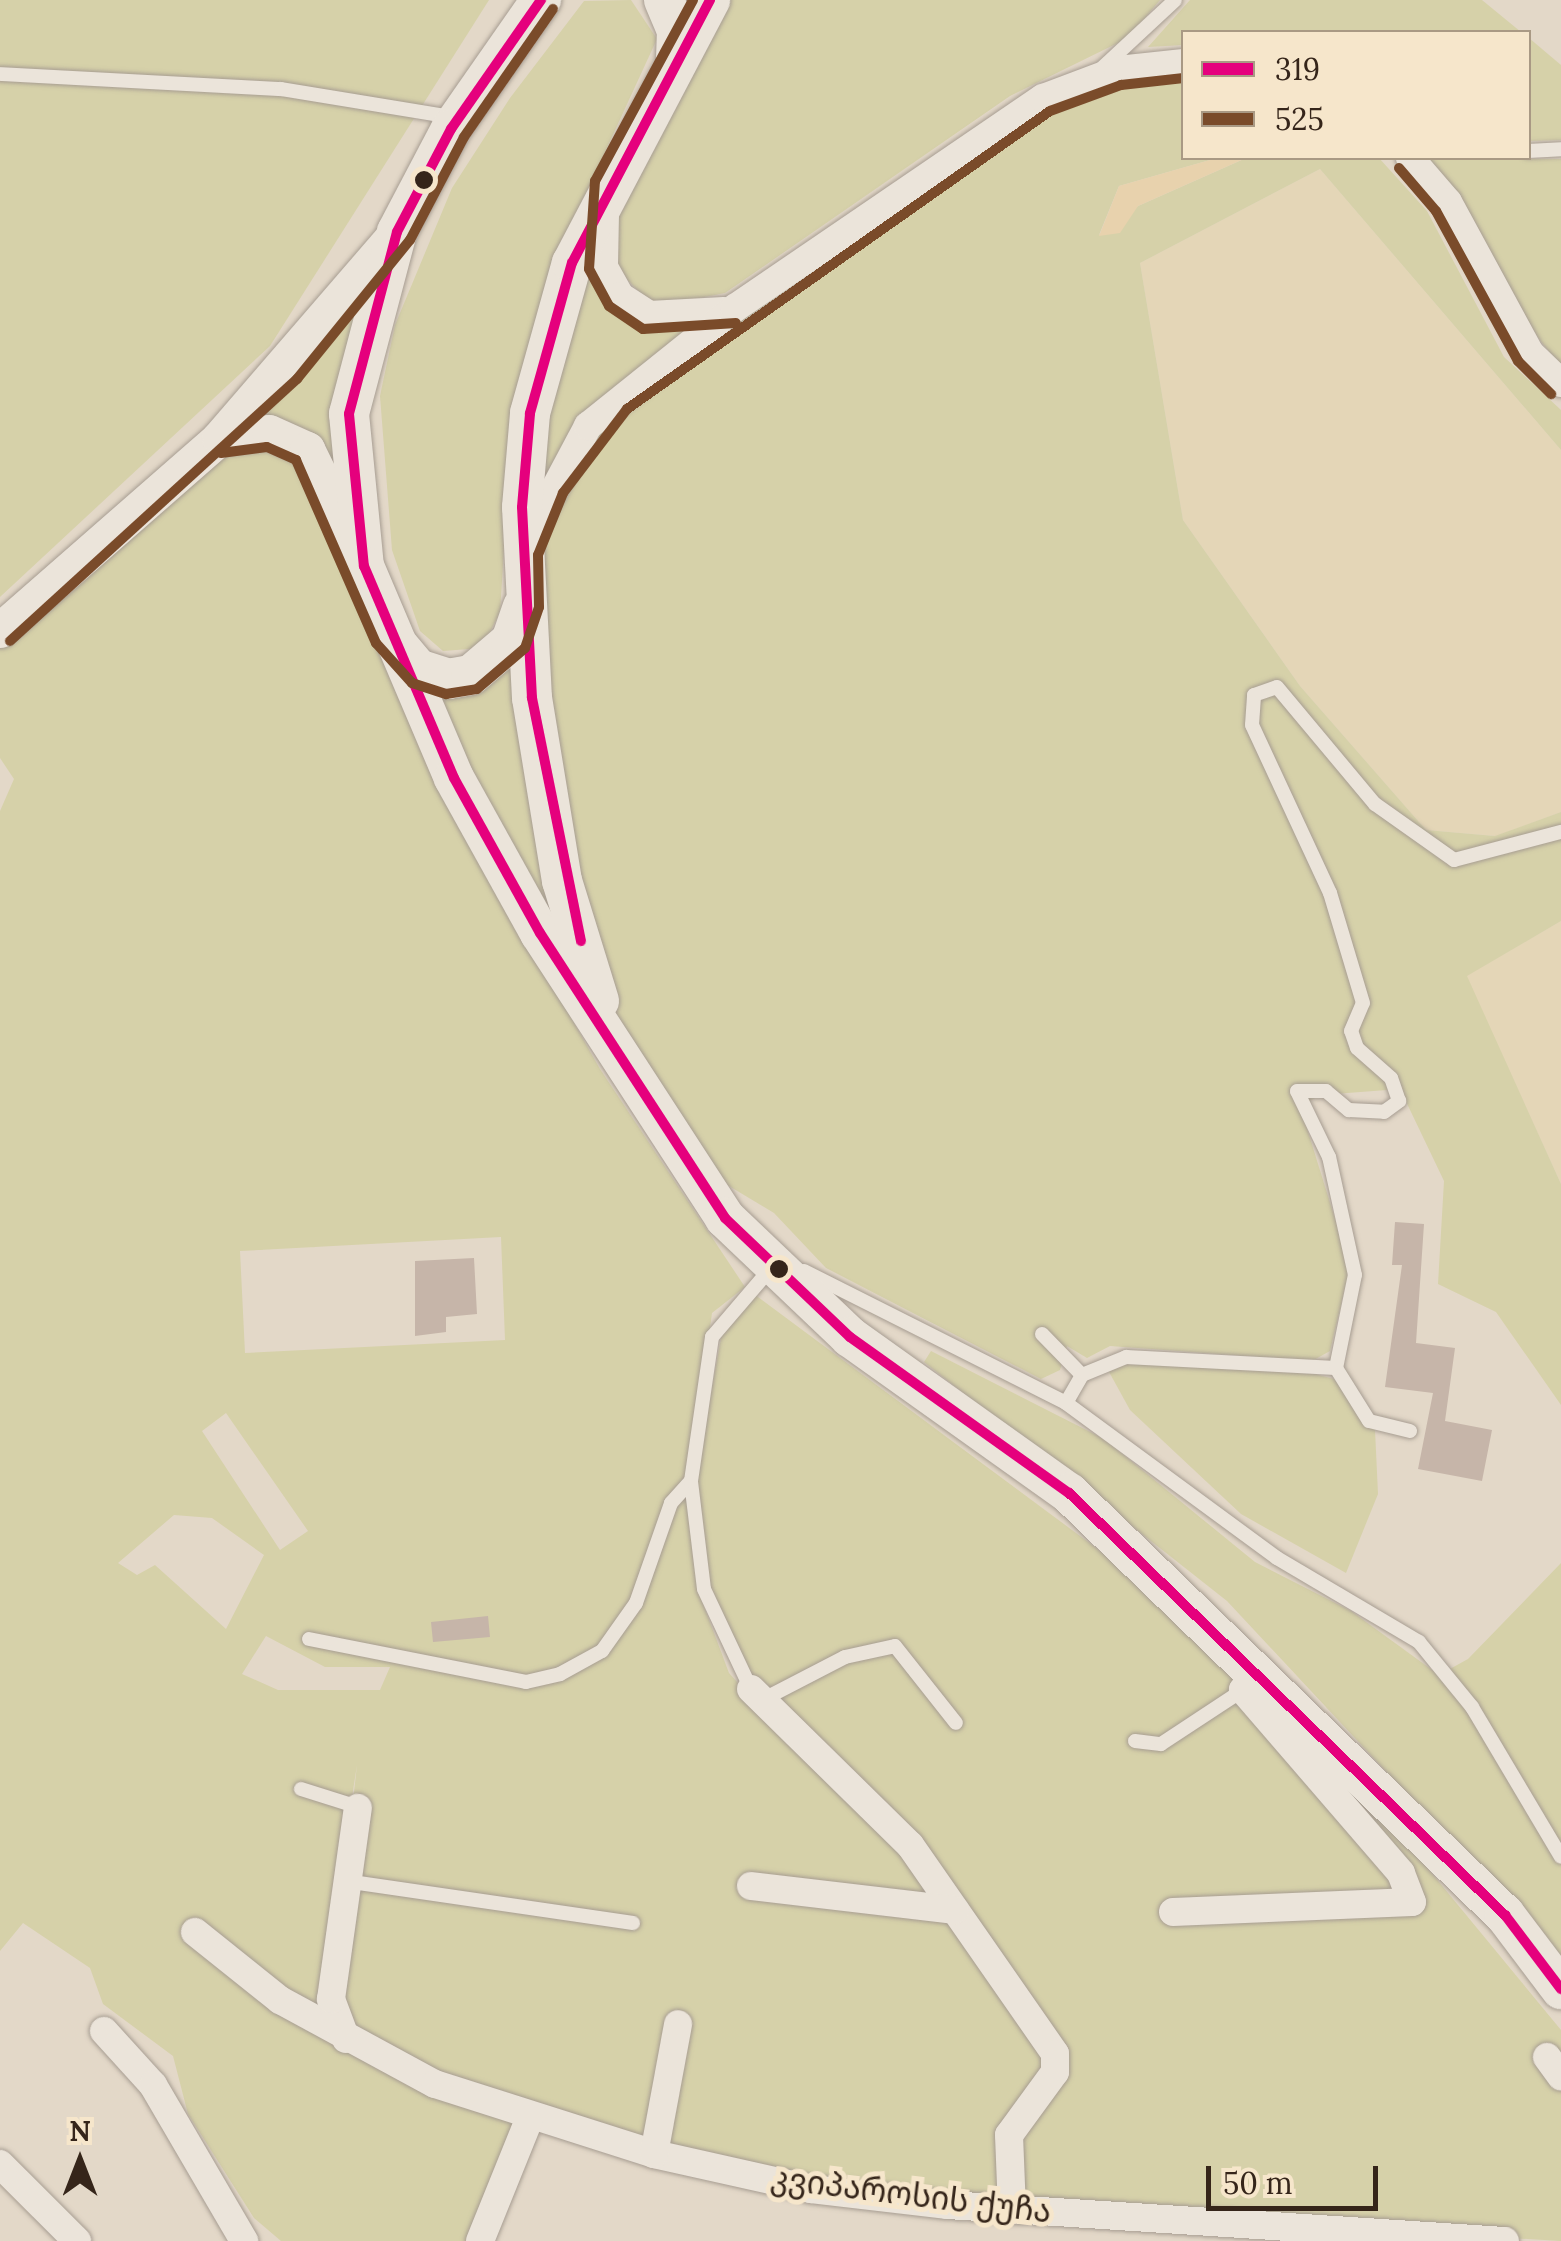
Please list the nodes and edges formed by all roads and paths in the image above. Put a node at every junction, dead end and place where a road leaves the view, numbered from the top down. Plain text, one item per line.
1 (541, 0) edge
2 (664, 0) edge
3 (710, 0) edge
4 (1175, 0) edge
5 (676, 60) junction
6 (1181, 64) edge
7 (0, 74) edge
8 (1084, 80) junction
9 (458, 118) junction
10 (1561, 148) edge
11 (1531, 151) edge
12 (1412, 160) edge
13 (609, 187) junction
14 (398, 232) junction
15 (735, 308) junction
16 (1561, 382) edge
17 (219, 438) junction
18 (523, 552) junction
19 (364, 566) junction
20 (524, 605) junction
21 (0, 630) edge
22 (388, 633) junction
23 (1561, 832) edge
24 (614, 1052) junction
25 (726, 1218) junction
26 (772, 1268) junction
27 (1042, 1334) dead end
28 (1336, 1368) junction
29 (1082, 1375) junction
30 (1066, 1403) junction
31 (1410, 1432) dead end
32 (691, 1481) junction
33 (308, 1639) dead end
34 (1252, 1682) junction
35 (756, 1694) junction
36 (956, 1723) dead end
37 (1134, 1741) dead end
38 (301, 1789) dead end
39 (358, 1808) joint
40 (1561, 1857) edge
41 (352, 1882) junction
42 (752, 1886) dead end
43 (955, 1910) junction
44 (1173, 1912) dead end
45 (633, 1924) dead end
46 (195, 1932) dead end
47 (1561, 1989) edge
48 (678, 2024) dead end
49 (104, 2031) dead end
50 (346, 2039) junction
51 (529, 2120) junction
52 (654, 2154) junction
53 (0, 2164) edge
54 (1012, 2210) junction
55 (77, 2241) edge
56 (244, 2241) edge
57 (480, 2241) edge
58 (1505, 2241) edge

1 - 9 main road
2 - 5 main road
3 - 5 main road
4 - 8 lane
5 - 13 main road
6 - 8 street
7 - 9 lane
8 - 15 street
9 - 14 main road
10 - 11 lane
12 - 16 street
13 - 15 street
13 - 18 main road
14 - 17 street
14 - 19 main road
15 - 18 street
17 - 19 street
17 - 21 street
18 - 20 main road
19 - 22 main road
20 - 22 main road
20 - 24 main road
22 - 24 main road
23 - 28 lane
24 - 25 main road
25 - 26 main road
25 - 30 lane
26 - 32 lane
26 - 34 main road
27 - 29 lane
28 - 29 lane
28 - 31 lane
29 - 30 lane
30 - 40 lane
32 - 33 lane
32 - 35 lane
34 - 37 lane
34 - 44 street
34 - 47 main road
35 - 36 lane
35 - 43 street
38 - 39 lane
39 - 41 street
41 - 45 lane
41 - 50 street
42 - 43 street
43 - 54 street
46 - 50 street, კვიპაროსის ქუჩა
48 - 52 street
49 - 56 street
50 - 51 street, კვიპაროსის ქუჩა
51 - 52 street, კვიპაროსის ქუჩა
51 - 57 street
52 - 54 street, კვიპაროსის ქუჩა
53 - 55 street
54 - 58 street, კვიპაროსის ქუჩა

